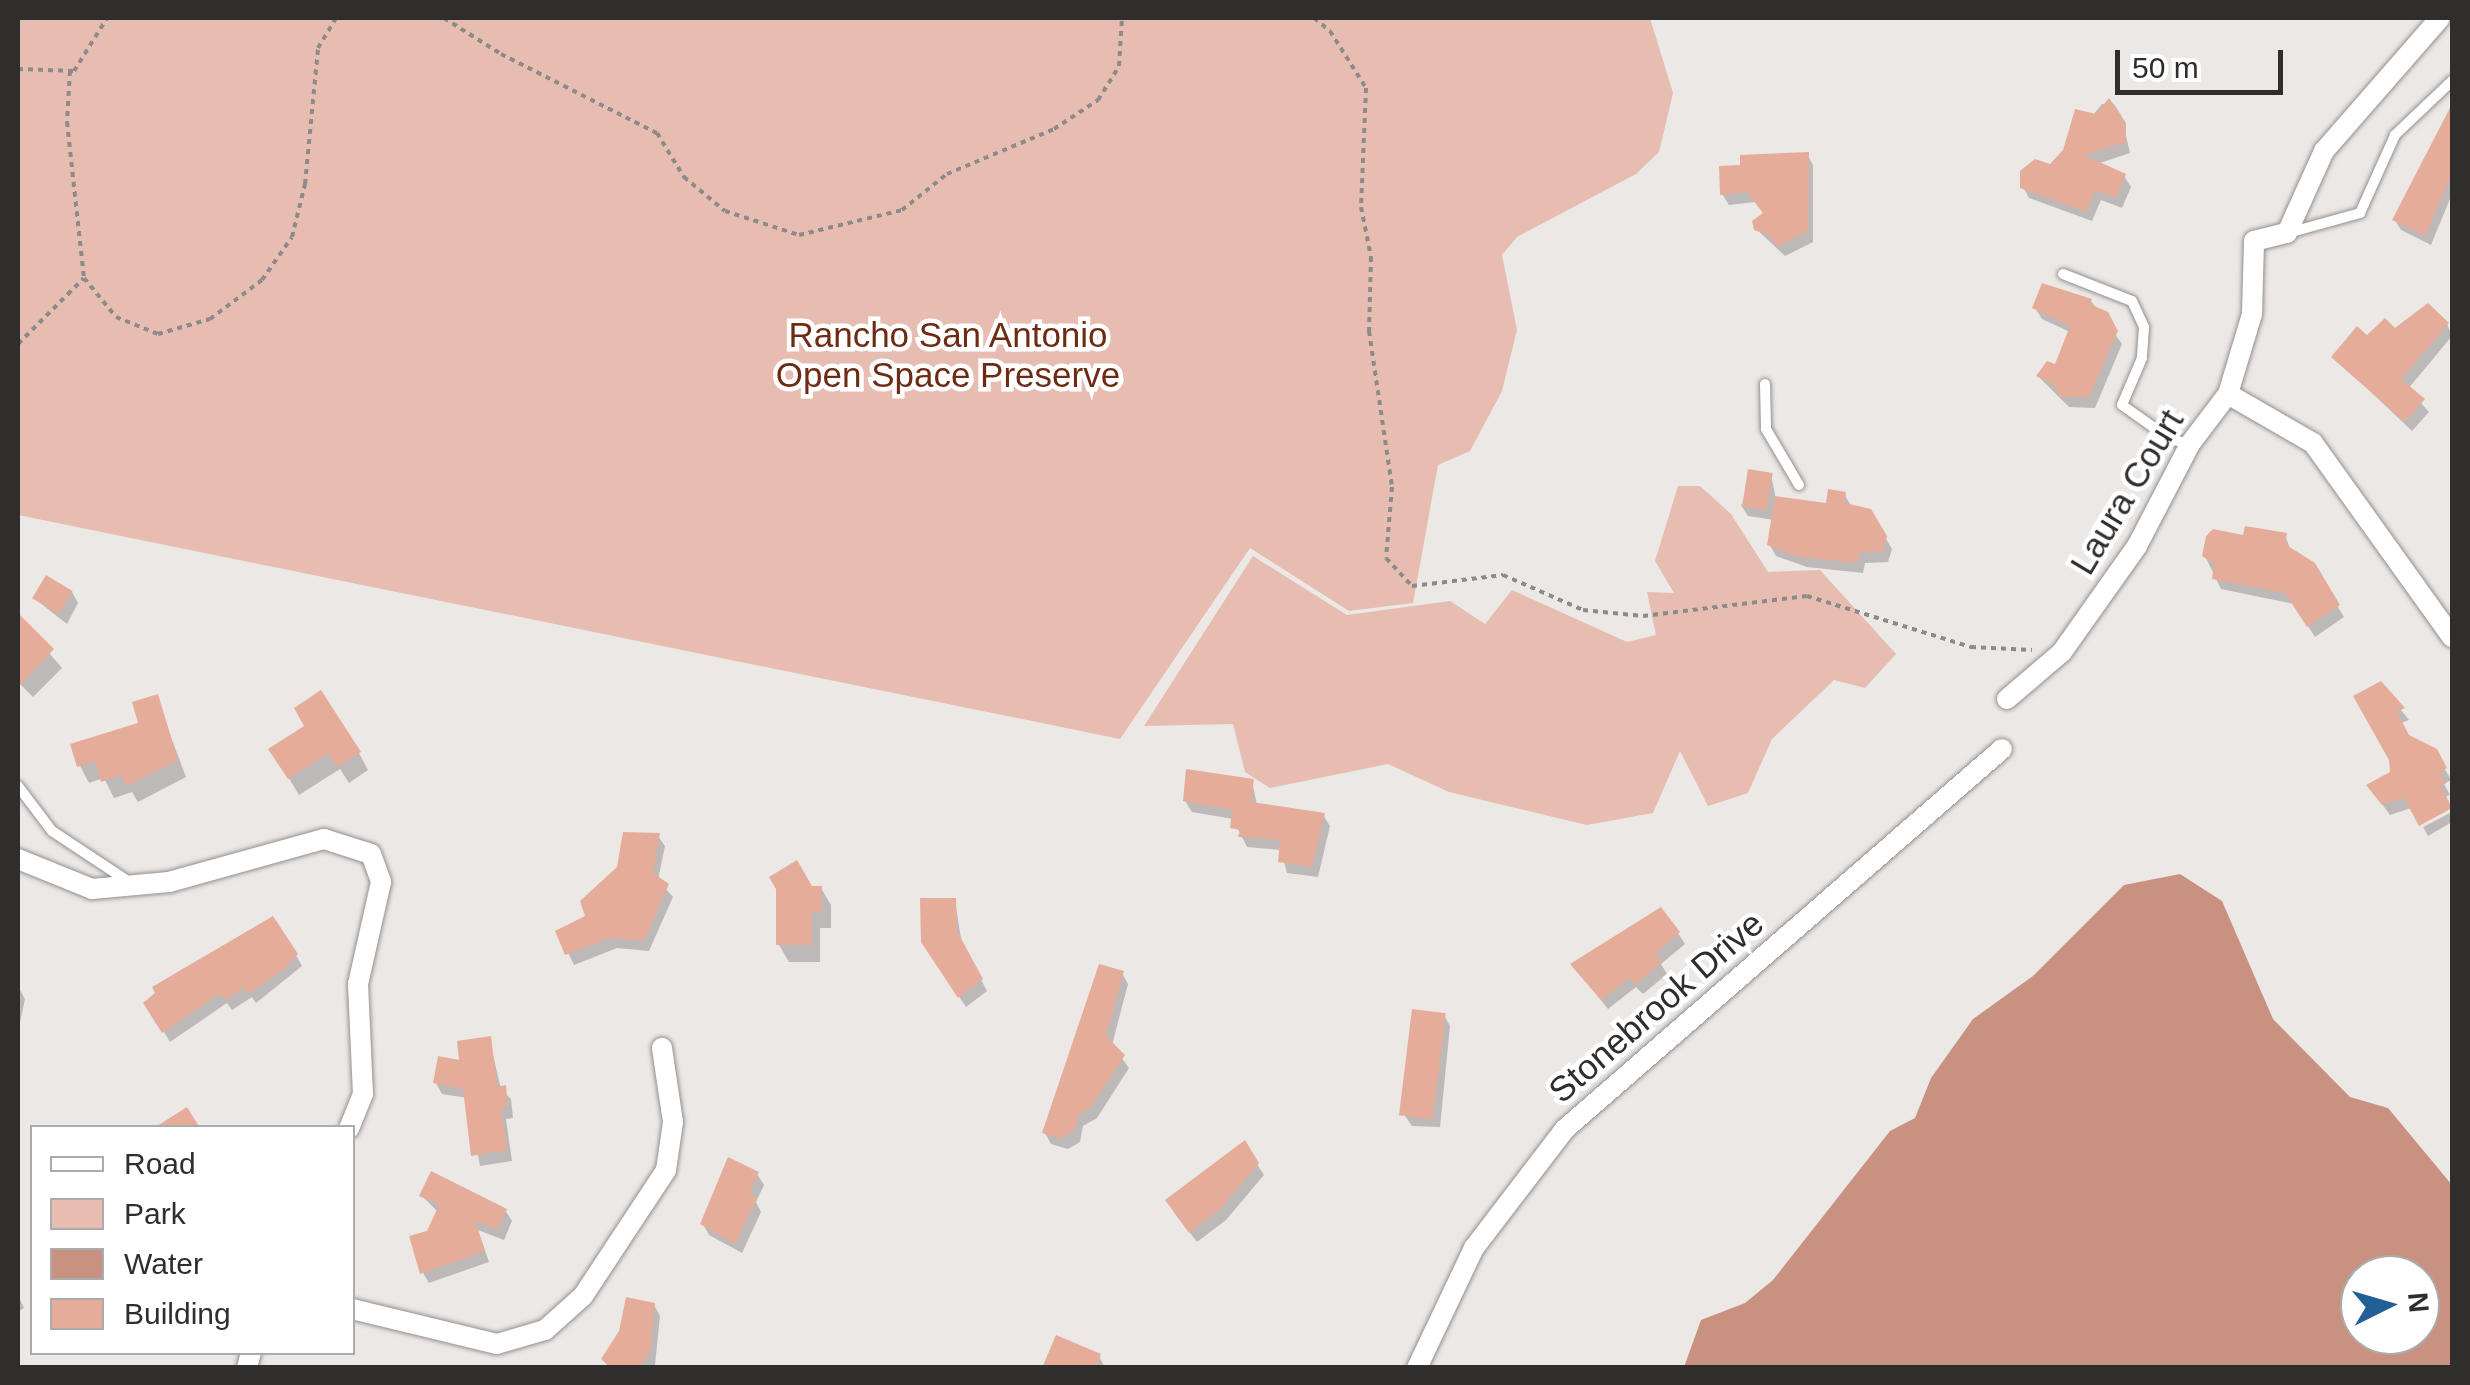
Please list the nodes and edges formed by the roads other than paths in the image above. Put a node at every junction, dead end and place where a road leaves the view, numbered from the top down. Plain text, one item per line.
1 (2440, 18) edge
2 (2452, 81) edge
3 (2287, 233) junction
4 (2063, 274) dead end
5 (1765, 384) dead end
6 (2228, 394) junction
7 (2190, 444) junction
8 (1800, 485) dead end
9 (2452, 637) edge
10 (2007, 699) dead end
11 (2002, 749) dead end
12 (18, 786) edge
13 (18, 859) edge
14 (133, 885) junction
15 (662, 1048) dead end
16 (351, 1125) edge
17 (355, 1310) edge
18 (1417, 1368) edge

1 - 3 street
2 - 3 lane
3 - 6 street, Laura Court
4 - 7 lane
5 - 8 lane
6 - 7 street, Laura Court
6 - 9 street
7 - 10 street, Laura Court
11 - 18 street, Stonebrook Drive
12 - 14 lane
13 - 14 street
14 - 16 street
15 - 17 street

